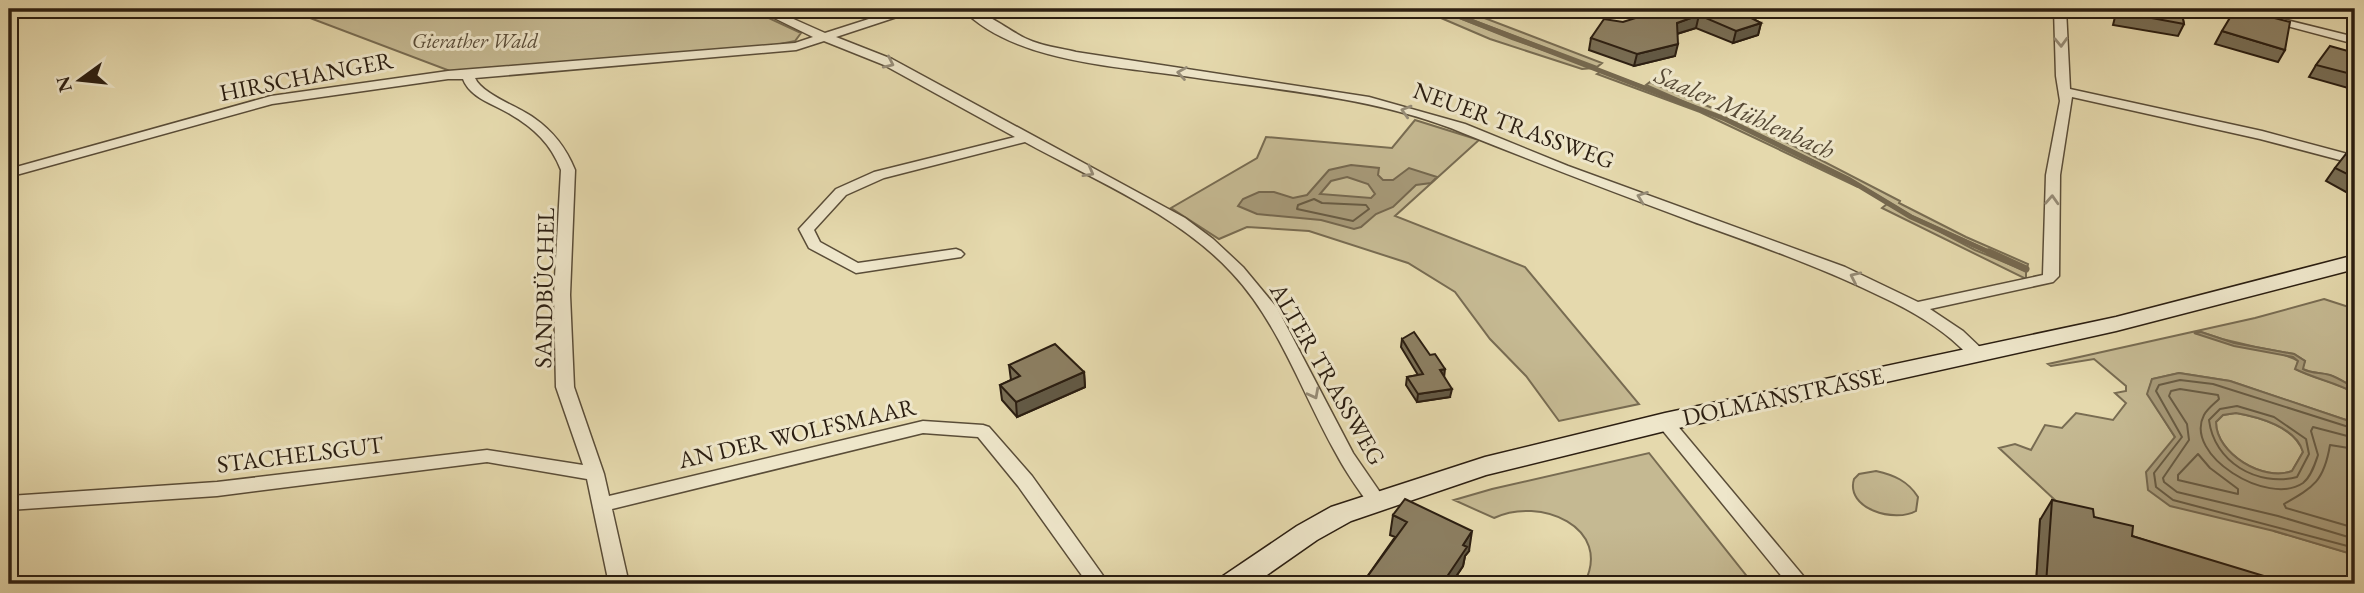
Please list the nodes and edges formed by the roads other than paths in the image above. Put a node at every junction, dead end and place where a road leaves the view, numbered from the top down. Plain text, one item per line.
1 (762, 9) edge
2 (911, 9) edge
3 (968, 9) edge
4 (2060, 9) edge
5 (2228, 9) edge
6 (826, 37) junction
7 (2355, 41) edge
8 (468, 75) junction
9 (2066, 92) junction
10 (1026, 138) junction
11 (2355, 160) edge
12 (9, 173) edge
13 (956, 254) dead end
14 (2355, 262) edge
15 (1916, 307) junction
16 (1977, 354) junction
17 (1665, 422) junction
18 (595, 474) junction
19 (1377, 501) junction
20 (9, 503) edge
21 (600, 505) junction
22 (619, 584) edge
23 (1099, 584) edge
24 (1233, 584) edge
25 (1800, 584) edge

1 - 6 street, ALTER TRASSWEG
2 - 6 street, HIRSCHANGER
15 -> 3 street, NEUER TRASSWEG
4 -> 9 street
5 - 7 street
6 - 8 street, HIRSCHANGER
6 -> 10 street, ALTER TRASSWEG
8 - 12 street, HIRSCHANGER
8 - 18 street, SANDBÜCHEL
9 - 11 street
15 -> 9 street
10 - 13 street
10 -> 19 street, ALTER TRASSWEG
14 - 16 main road, DOLMANSTRASSE
15 - 16 street, NEUER TRASSWEG
16 - 17 main road, DOLMANSTRASSE
17 - 19 main road, DOLMANSTRASSE
17 - 25 street
18 - 20 street, STACHELSGUT
18 - 21 street, SANDBÜCHEL
19 - 24 main road, DOLMANSTRASSE
21 - 22 street, SANDBÜCHEL
21 - 23 street, AN DER WOLFSMAAR

